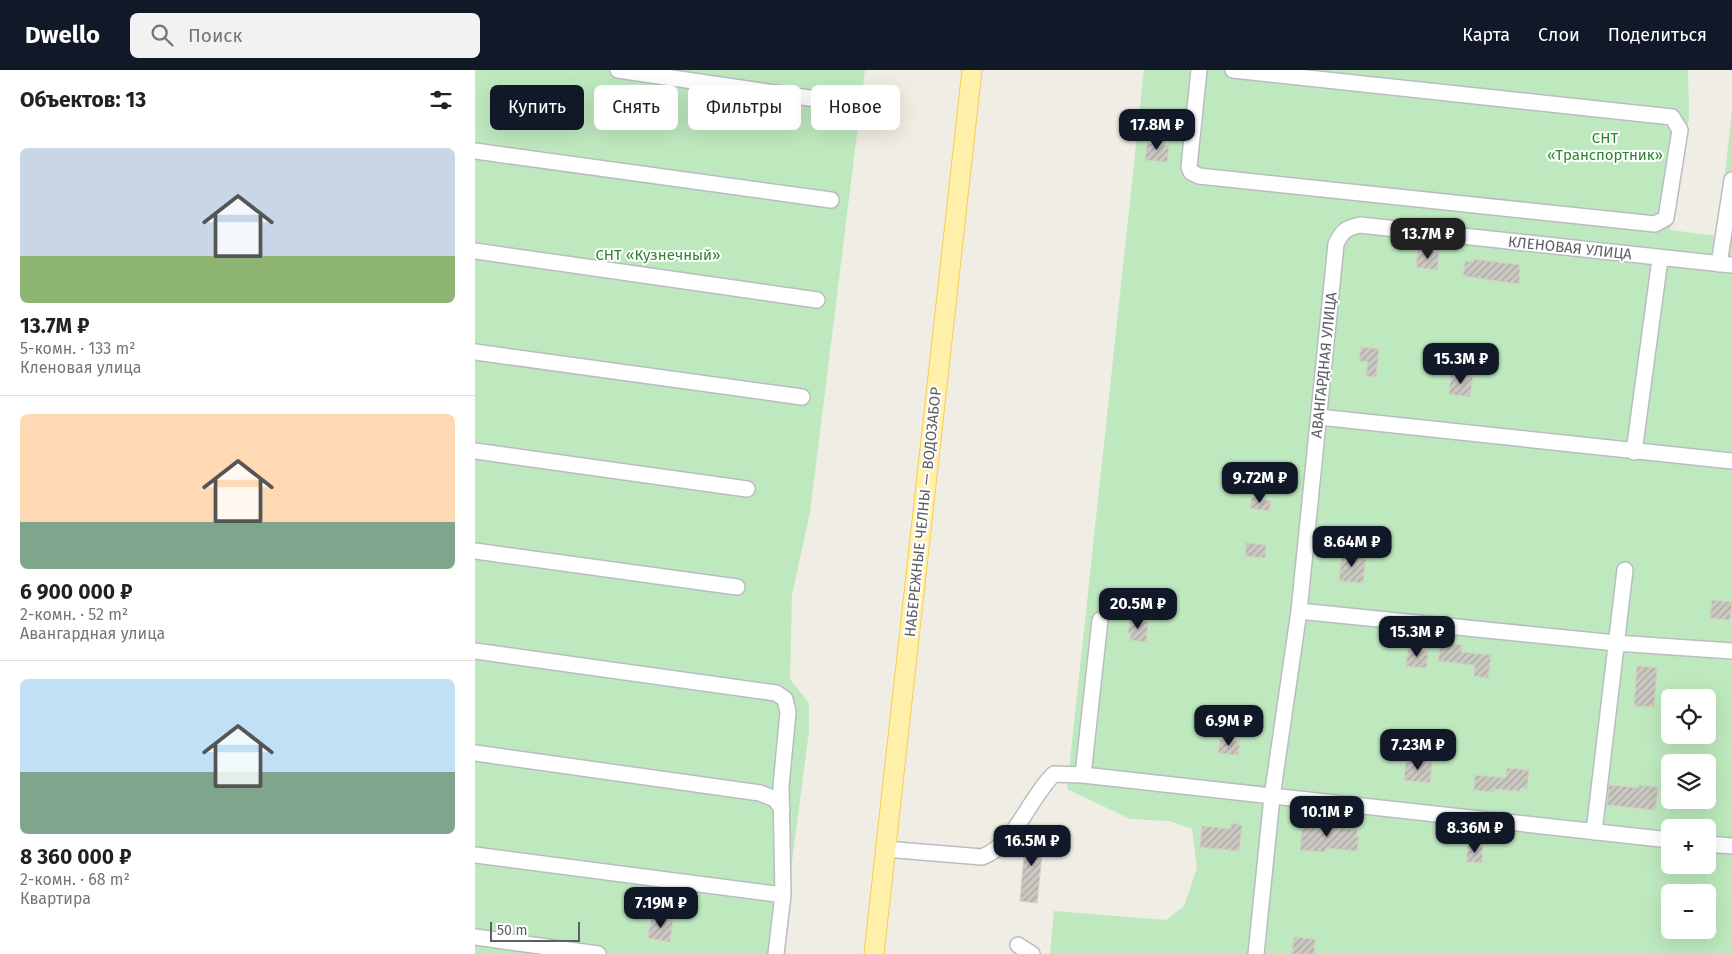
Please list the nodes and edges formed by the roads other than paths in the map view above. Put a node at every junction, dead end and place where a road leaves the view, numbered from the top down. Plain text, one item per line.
1 (618, 70) edge
2 (972, 70) edge
3 (1199, 70) edge
4 (1233, 70) edge
5 (811, 98) edge
6 (475, 150) edge
7 (1732, 180) edge
8 (831, 200) dead end
9 (1348, 227) joint
10 (475, 251) edge
11 (1660, 258) junction
12 (1725, 264) edge
13 (817, 300) dead end
14 (475, 352) edge
15 (802, 397) dead end
16 (1319, 417) junction
17 (475, 451) edge
18 (1634, 452) junction
19 (1732, 461) edge
20 (747, 489) dead end
21 (475, 551) edge
22 (1625, 570) dead end
23 (737, 587) dead end
24 (1299, 610) junction
25 (1100, 620) dead end
26 (1616, 643) junction
27 (475, 651) edge
28 (1732, 652) edge
29 (475, 753) edge
30 (1083, 775) junction
31 (1272, 797) junction
32 (783, 808) junction
33 (1593, 832) junction
34 (1661, 839) edge
35 (1716, 845) edge
36 (1732, 846) edge
37 (885, 849) junction
38 (475, 855) edge
39 (783, 895) junction
40 (475, 937) edge
41 (1019, 944) dead end
42 (598, 954) edge
43 (776, 954) edge
44 (874, 954) edge
45 (1032, 954) edge
46 (1256, 954) edge

1 - 5 street
2 - 37 main road, НАБЕРЕЖНЫЕ ЧЕЛНЫ — ВОДОЗАБОР
3 - 4 street
6 - 8 street
7 - 12 street
9 - 11 street, КЛЕНОВАЯ УЛИЦА
9 - 16 street, АВАНГАРДНАЯ УЛИЦА
10 - 13 street
11 - 12 street, КЛЕНОВАЯ УЛИЦА
11 - 18 street
14 - 15 street
16 - 18 street
16 - 24 street, АВАНГАРДНАЯ УЛИЦА
17 - 20 street
18 - 19 street
21 - 23 street
22 - 26 street
24 - 26 street
24 - 31 street, АВАНГАРДНАЯ УЛИЦА
25 - 30 street
26 - 28 street
26 - 33 street
27 - 32 street
29 - 32 street
30 - 31 street
30 - 37 street
31 - 33 street
31 - 46 street, АВАНГАРДНАЯ УЛИЦА
32 - 39 street
33 - 34 street
35 - 36 street
37 - 44 main road, НАБЕРЕЖНЫЕ ЧЕЛНЫ — ВОДОЗАБОР
38 - 39 street
39 - 43 street
40 - 42 street
41 - 45 street

